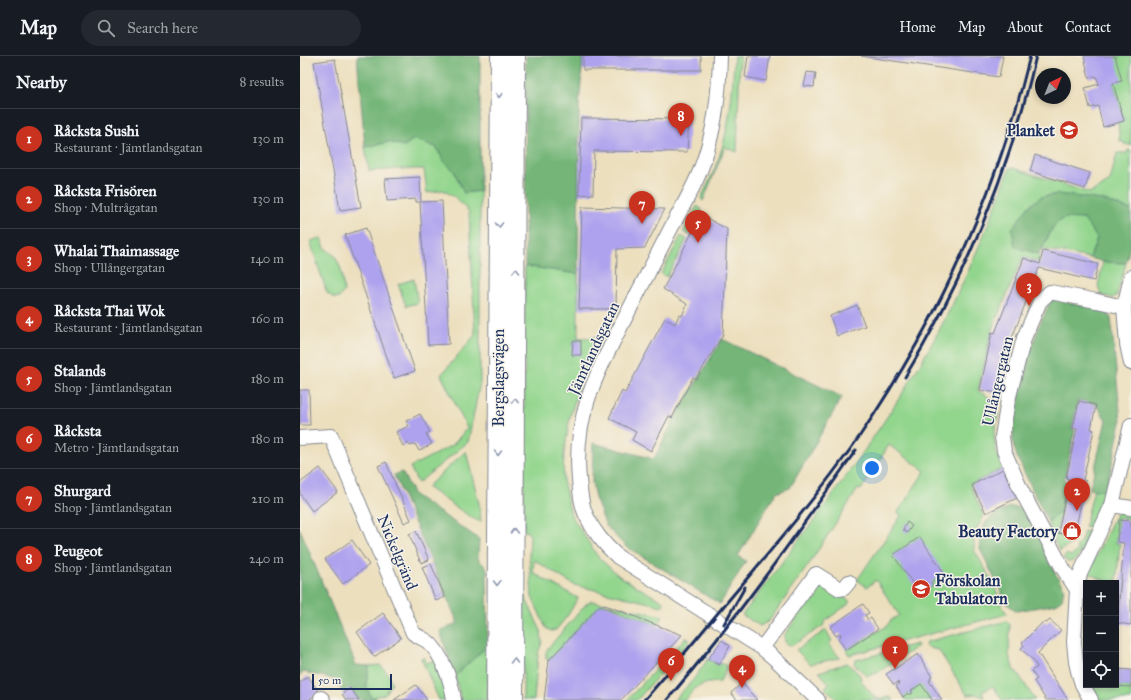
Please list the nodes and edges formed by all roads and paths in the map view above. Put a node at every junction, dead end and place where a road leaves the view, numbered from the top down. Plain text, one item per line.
1 (500, 56) edge
2 (516, 56) edge
3 (720, 56) edge
4 (1131, 277) edge
5 (1124, 307) junction
6 (1131, 363) edge
7 (1131, 425) edge
8 (300, 438) edge
9 (1112, 505) junction
10 (1131, 508) edge
11 (849, 582) dead end
12 (1077, 590) junction
13 (762, 648) junction
14 (454, 700) edge
15 (496, 700) edge
16 (514, 700) edge
17 (818, 700) edge
18 (1091, 700) edge

1 -> 15 main road, Bergslagsvägen
16 -> 2 main road, Bergslagsvägen
3 - 13 street, Jämtlandsgatan
4 - 5 street
5 - 6 street
5 - 12 street, Ullångergatan
7 - 9 street
8 - 14 street, Nickelgränd
9 - 10 street
9 - 12 street
11 - 13 street
12 - 18 street
13 - 17 street, Jämtlandsgatan

